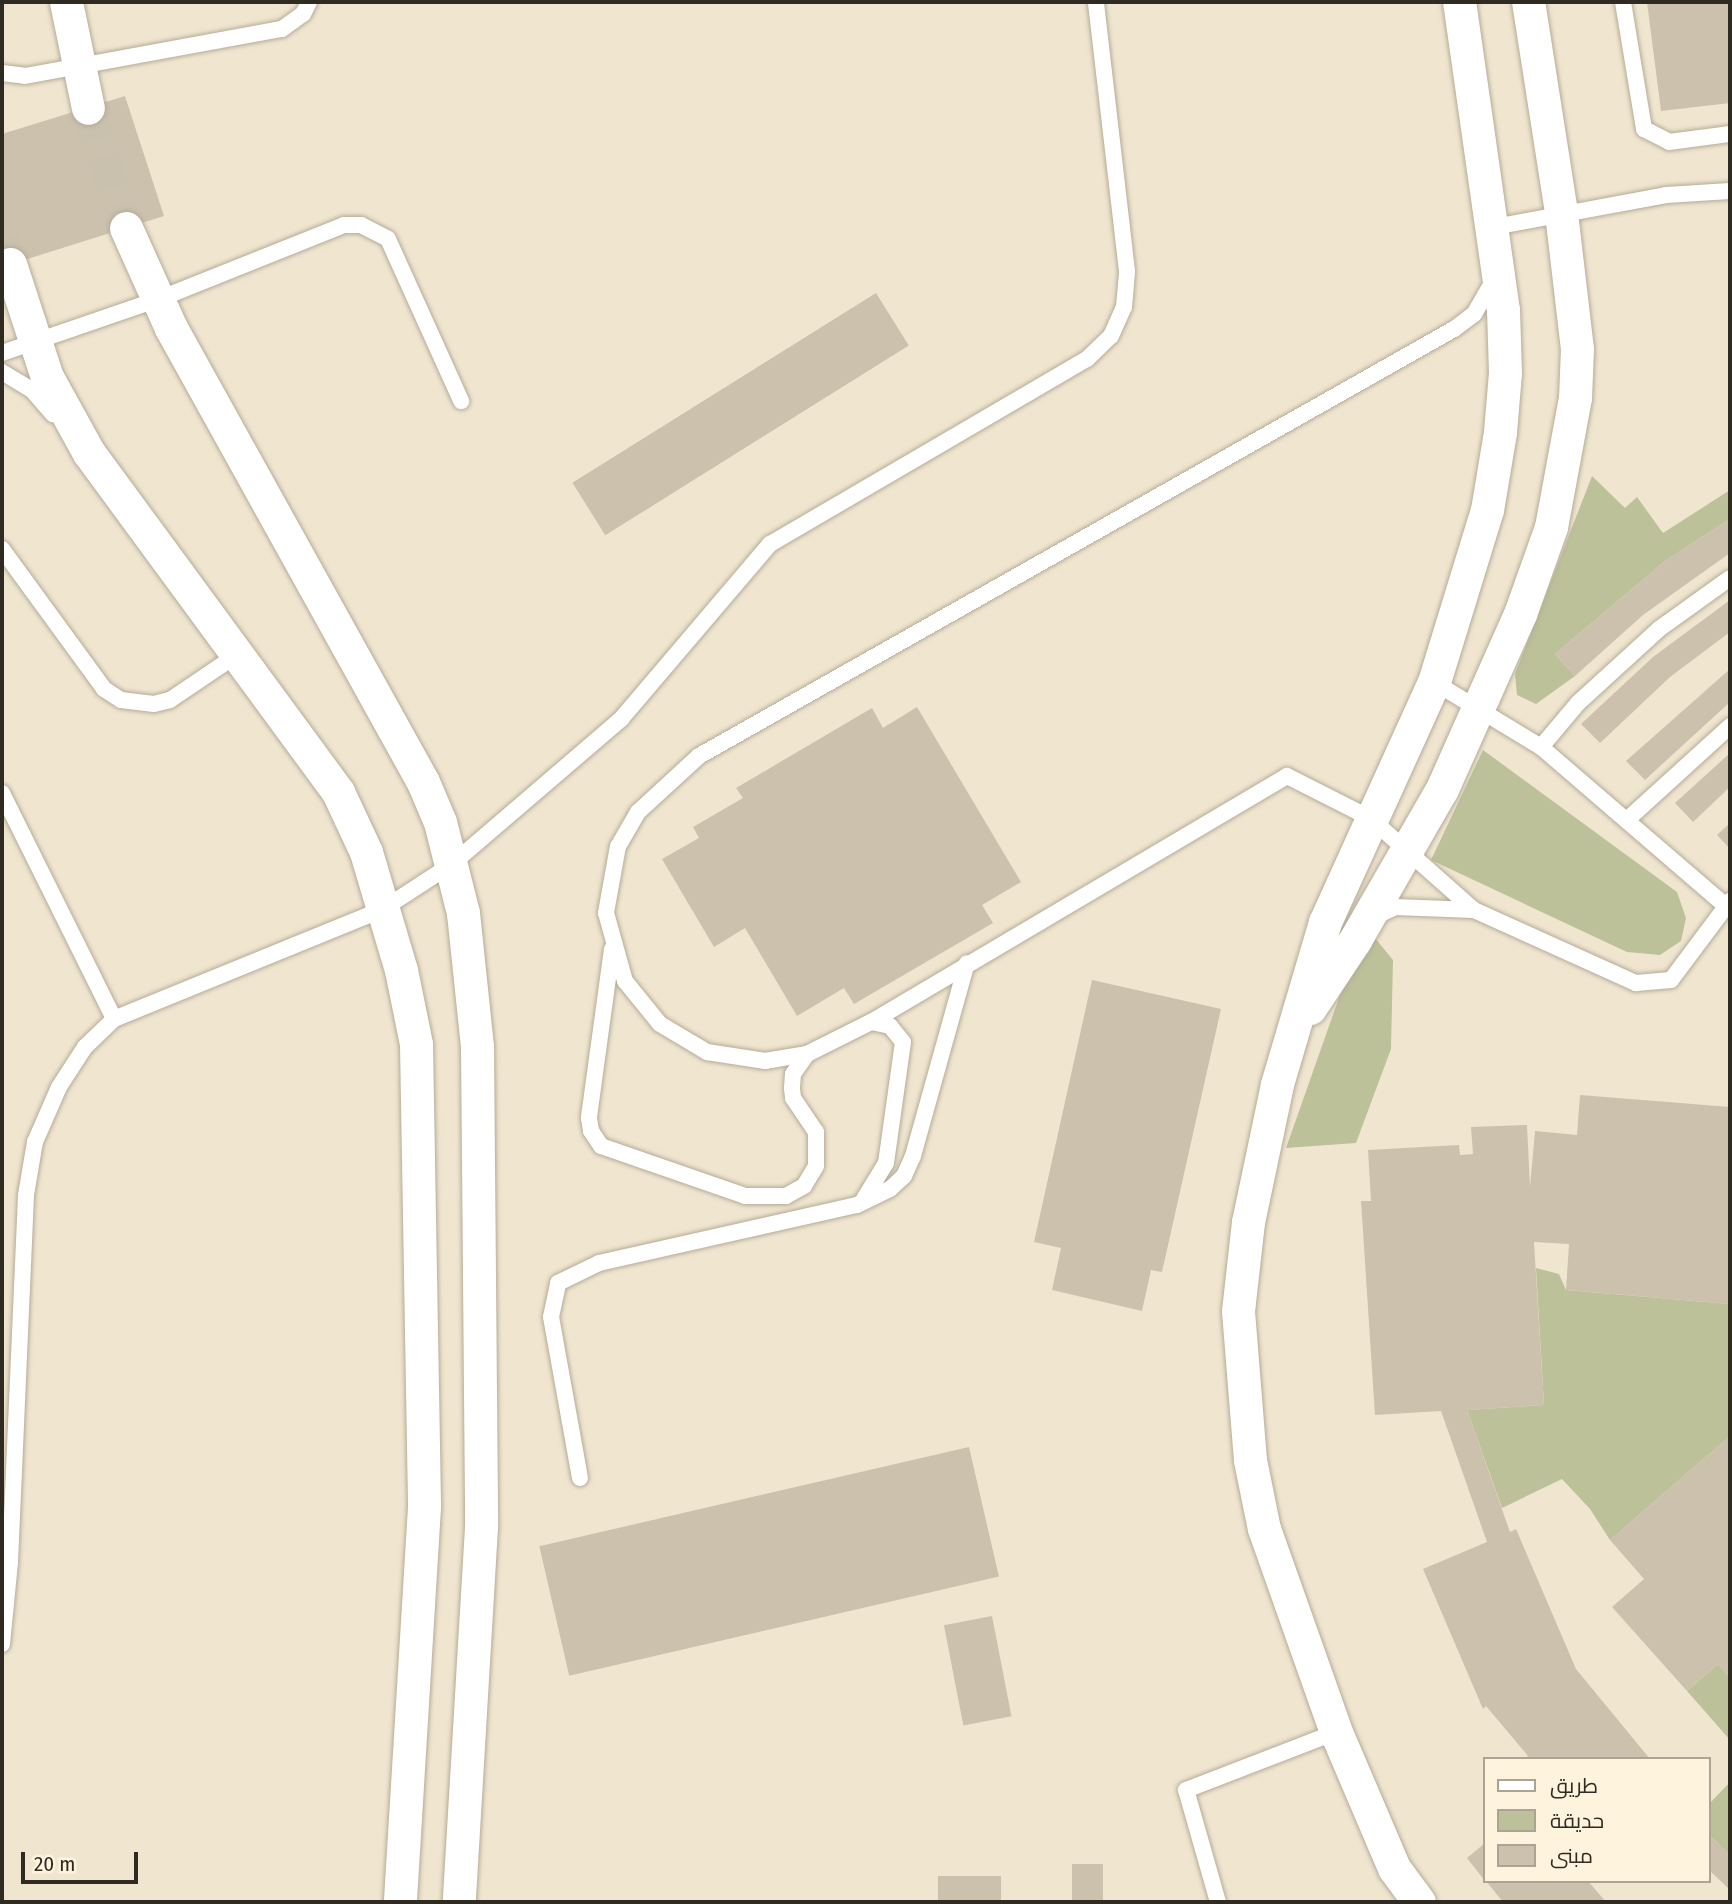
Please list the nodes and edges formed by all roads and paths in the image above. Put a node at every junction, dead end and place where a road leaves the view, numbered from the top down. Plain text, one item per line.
1 (66, 2) edge
2 (309, 2) edge
3 (1096, 2) edge
4 (1459, 2) edge
5 (1528, 2) edge
6 (1623, 2) edge
7 (78, 65) junction
8 (2, 73) edge
9 (88, 108) tunnel mouth
10 (1730, 134) edge
11 (1730, 191) edge
12 (1562, 212) junction
13 (1494, 227) junction
14 (126, 228) tunnel mouth
15 (10, 264) tunnel mouth
16 (1497, 265) junction
17 (159, 299) junction
18 (35, 341) junction
19 (2, 353) edge
20 (2, 372) edge
21 (461, 401) dead end
22 (89, 453) junction
23 (2, 549) edge
24 (1730, 578) edge
25 (238, 654) junction
26 (1434, 682) junction
27 (1477, 711) junction
28 (1730, 726) edge
29 (1541, 747) junction
30 (2, 793) edge
31 (1370, 818) junction
32 (1629, 818) junction
33 (1408, 850) junction
34 (452, 864) junction
35 (1728, 903) edge
36 (383, 909) junction
37 (1474, 910) junction
38 (1367, 921) junction
39 (612, 948) junction
40 (967, 963) junction
41 (114, 1019) junction
42 (871, 1022) junction
43 (1293, 1033) junction
44 (807, 1054) junction
45 (857, 1205) junction
46 (580, 1478) dead end
47 (2, 1644) edge
48 (1336, 1732) junction
49 (400, 1902) edge
50 (458, 1902) edge
51 (1218, 1902) edge
52 (1419, 1902) edge

1 - 7 street
2 - 7 lane
3 - 34 lane
4 - 13 street
5 - 12 street
6 - 10 lane
7 - 8 lane
7 - 9 street
11 - 12 lane
12 - 13 lane
12 - 27 street
13 - 16 street
14 - 17 street
15 - 18 street
16 - 26 street
16 - 39 lane
17 - 18 lane
17 - 21 lane
17 - 34 street
18 - 19 lane
18 - 22 street
20 - 22 lane
22 - 25 street
23 - 25 lane
24 - 29 lane
25 - 36 street
26 - 27 lane
26 - 31 street
27 - 29 lane
27 - 33 street
28 - 32 lane
29 - 32 lane
30 - 41 lane
31 - 33 lane
31 - 40 lane
31 - 43 street
32 - 35 lane
33 - 37 lane
33 - 38 street
34 - 36 lane
34 - 50 street
35 - 37 lane
36 - 41 lane
36 - 49 street
37 - 38 lane
38 - 43 street
39 - 44 lane
39 - 44 lane
40 - 42 lane
40 - 45 lane
41 - 47 lane
42 - 44 lane
42 - 45 lane
43 - 48 street
45 - 46 lane
48 - 51 lane
48 - 52 street

